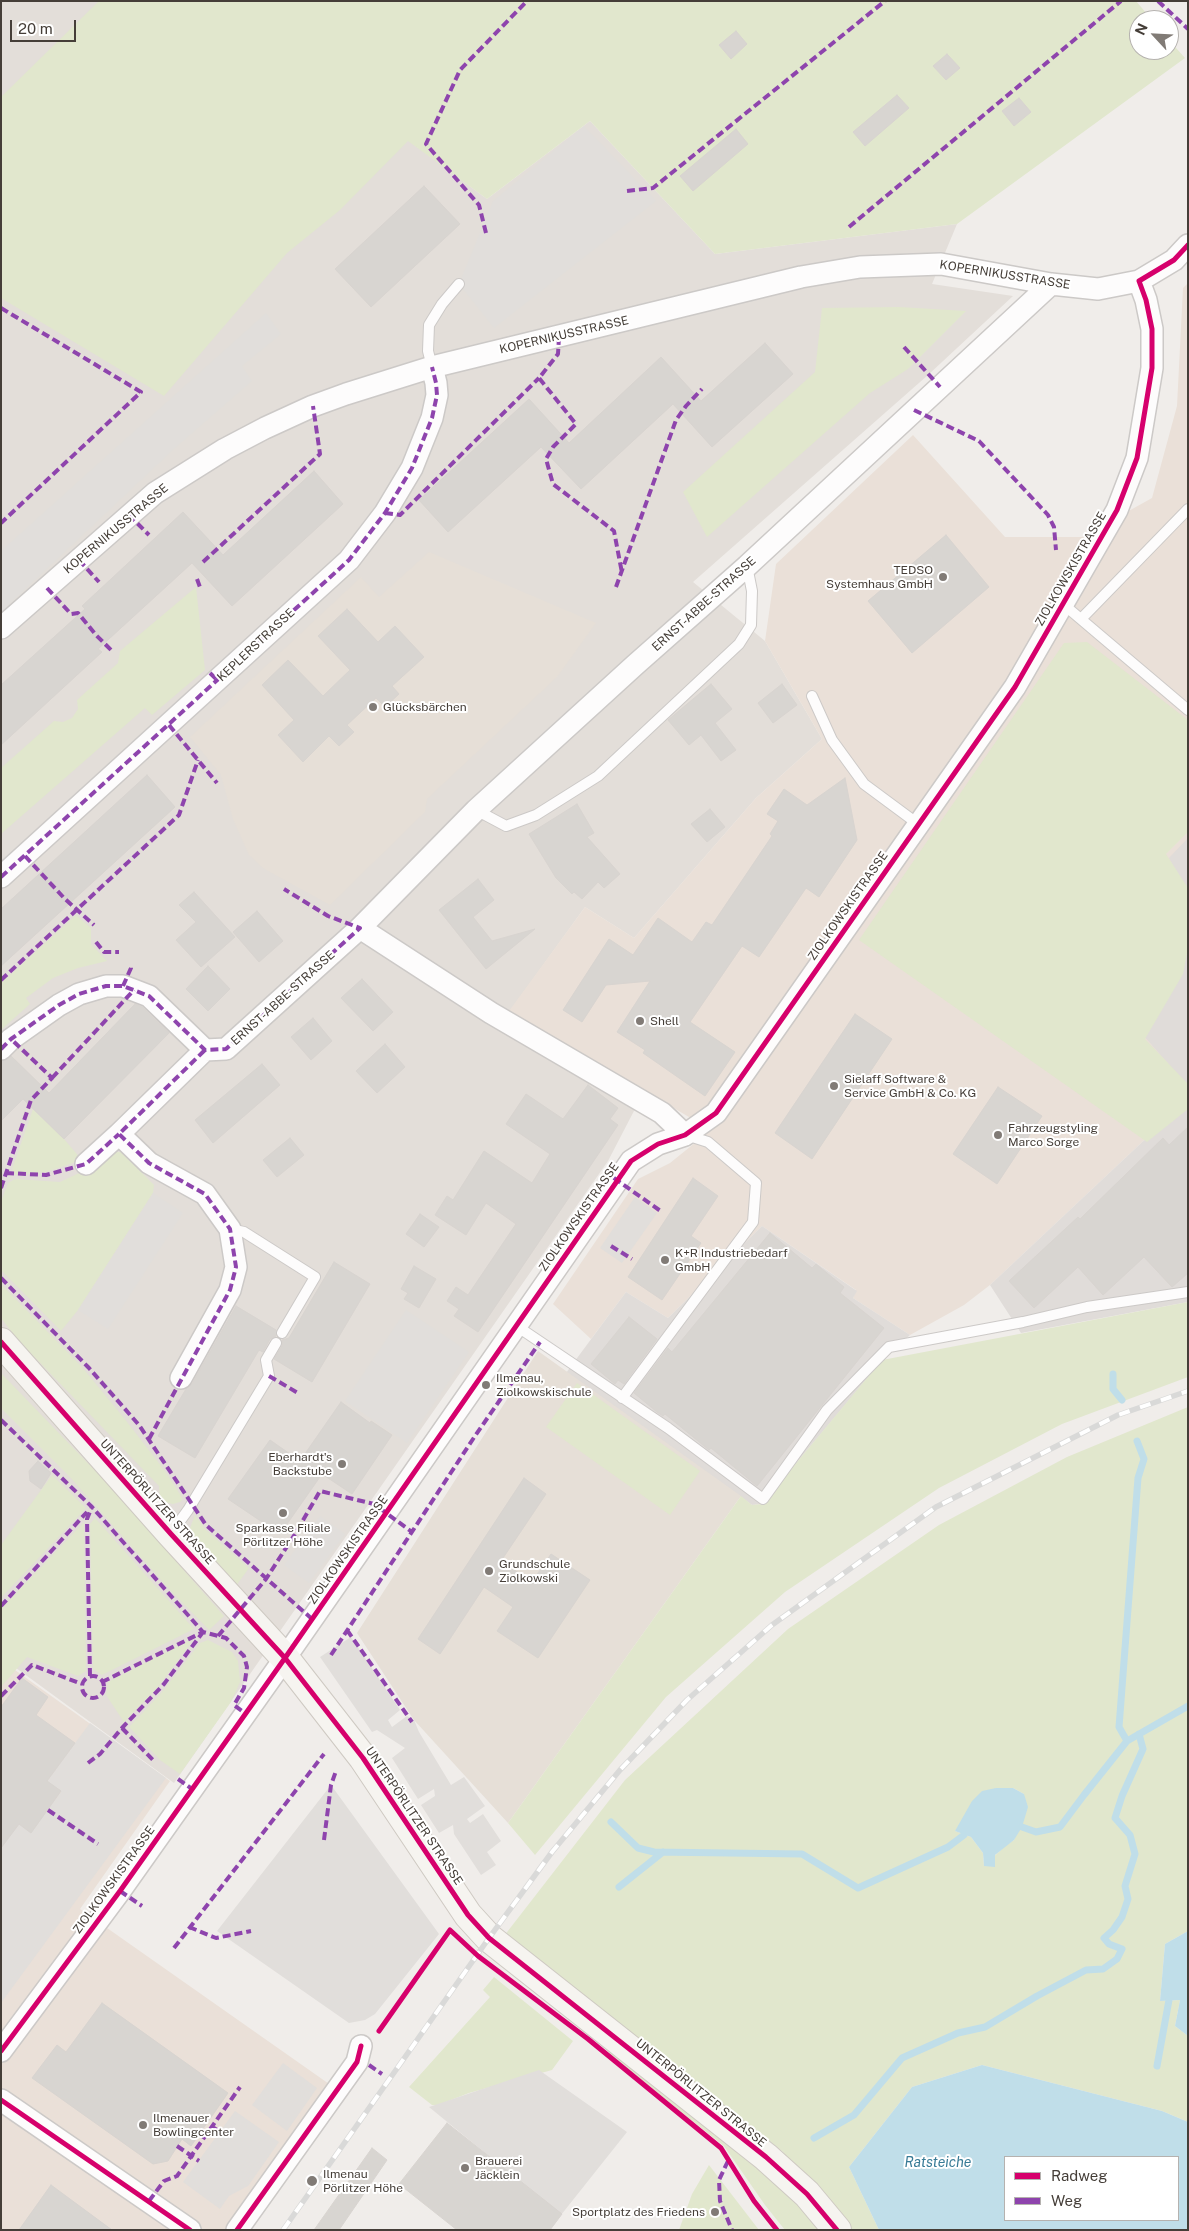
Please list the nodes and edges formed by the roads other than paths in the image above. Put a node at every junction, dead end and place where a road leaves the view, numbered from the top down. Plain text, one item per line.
1 (1188, 245) edge
2 (1139, 281) junction
3 (459, 284) dead end
4 (1051, 284) junction
5 (432, 367) junction
6 (1188, 509) edge
7 (747, 566) junction
8 (1063, 604) junction
9 (1081, 619) junction
10 (1, 628) edge
11 (812, 696) dead end
12 (1188, 710) edge
13 (476, 810) junction
14 (918, 824) junction
15 (1, 877) edge
16 (360, 928) junction
17 (1, 1049) edge
18 (205, 1050) junction
19 (119, 1134) junction
20 (684, 1134) junction
21 (86, 1164) dead end
22 (230, 1229) junction
23 (1188, 1292) edge
24 (515, 1325) junction
25 (282, 1333) dead end
26 (1, 1342) edge
27 (276, 1343) dead end
28 (181, 1378) dead end
29 (622, 1398) junction
30 (171, 1534) junction
31 (285, 1658) junction
32 (362, 2046) dead end
33 (1, 2051) edge
34 (1, 2100) edge
35 (190, 2230) edge
36 (237, 2230) edge
37 (837, 2230) edge

1 - 2 street, KOPERNIKUSSTRASSE
2 - 4 street, KOPERNIKUSSTRASSE
2 - 8 street, ZIOLKOWSKISTRASSE
3 - 5 lane
4 - 5 street, KOPERNIKUSSTRASSE
4 - 7 street, ERNST-ABBE-STRASSE
5 - 10 street, KOPERNIKUSSTRASSE
5 - 15 street, KEPLERSTRASSE
6 - 9 lane
7 - 13 street, ERNST-ABBE-STRASSE
7 - 13 lane
8 - 9 lane
8 - 14 street, ZIOLKOWSKISTRASSE
9 - 12 lane
11 - 14 lane
13 - 16 street, ERNST-ABBE-STRASSE
14 - 20 street, ZIOLKOWSKISTRASSE
16 - 18 street, ERNST-ABBE-STRASSE
16 - 20 street
17 - 18 street
18 - 19 street
19 - 21 street
19 - 22 street
20 - 24 street, ZIOLKOWSKISTRASSE
20 - 29 lane
22 - 25 lane
22 - 28 street
23 - 29 lane
24 - 29 lane
24 - 31 street, ZIOLKOWSKISTRASSE
26 - 30 street, UNTERPÖRLITZER STRASSE
27 - 30 lane
30 - 31 street, UNTERPÖRLITZER STRASSE
31 - 33 street, ZIOLKOWSKISTRASSE
31 - 37 street, UNTERPÖRLITZER STRASSE
32 - 36 street
34 - 35 street

